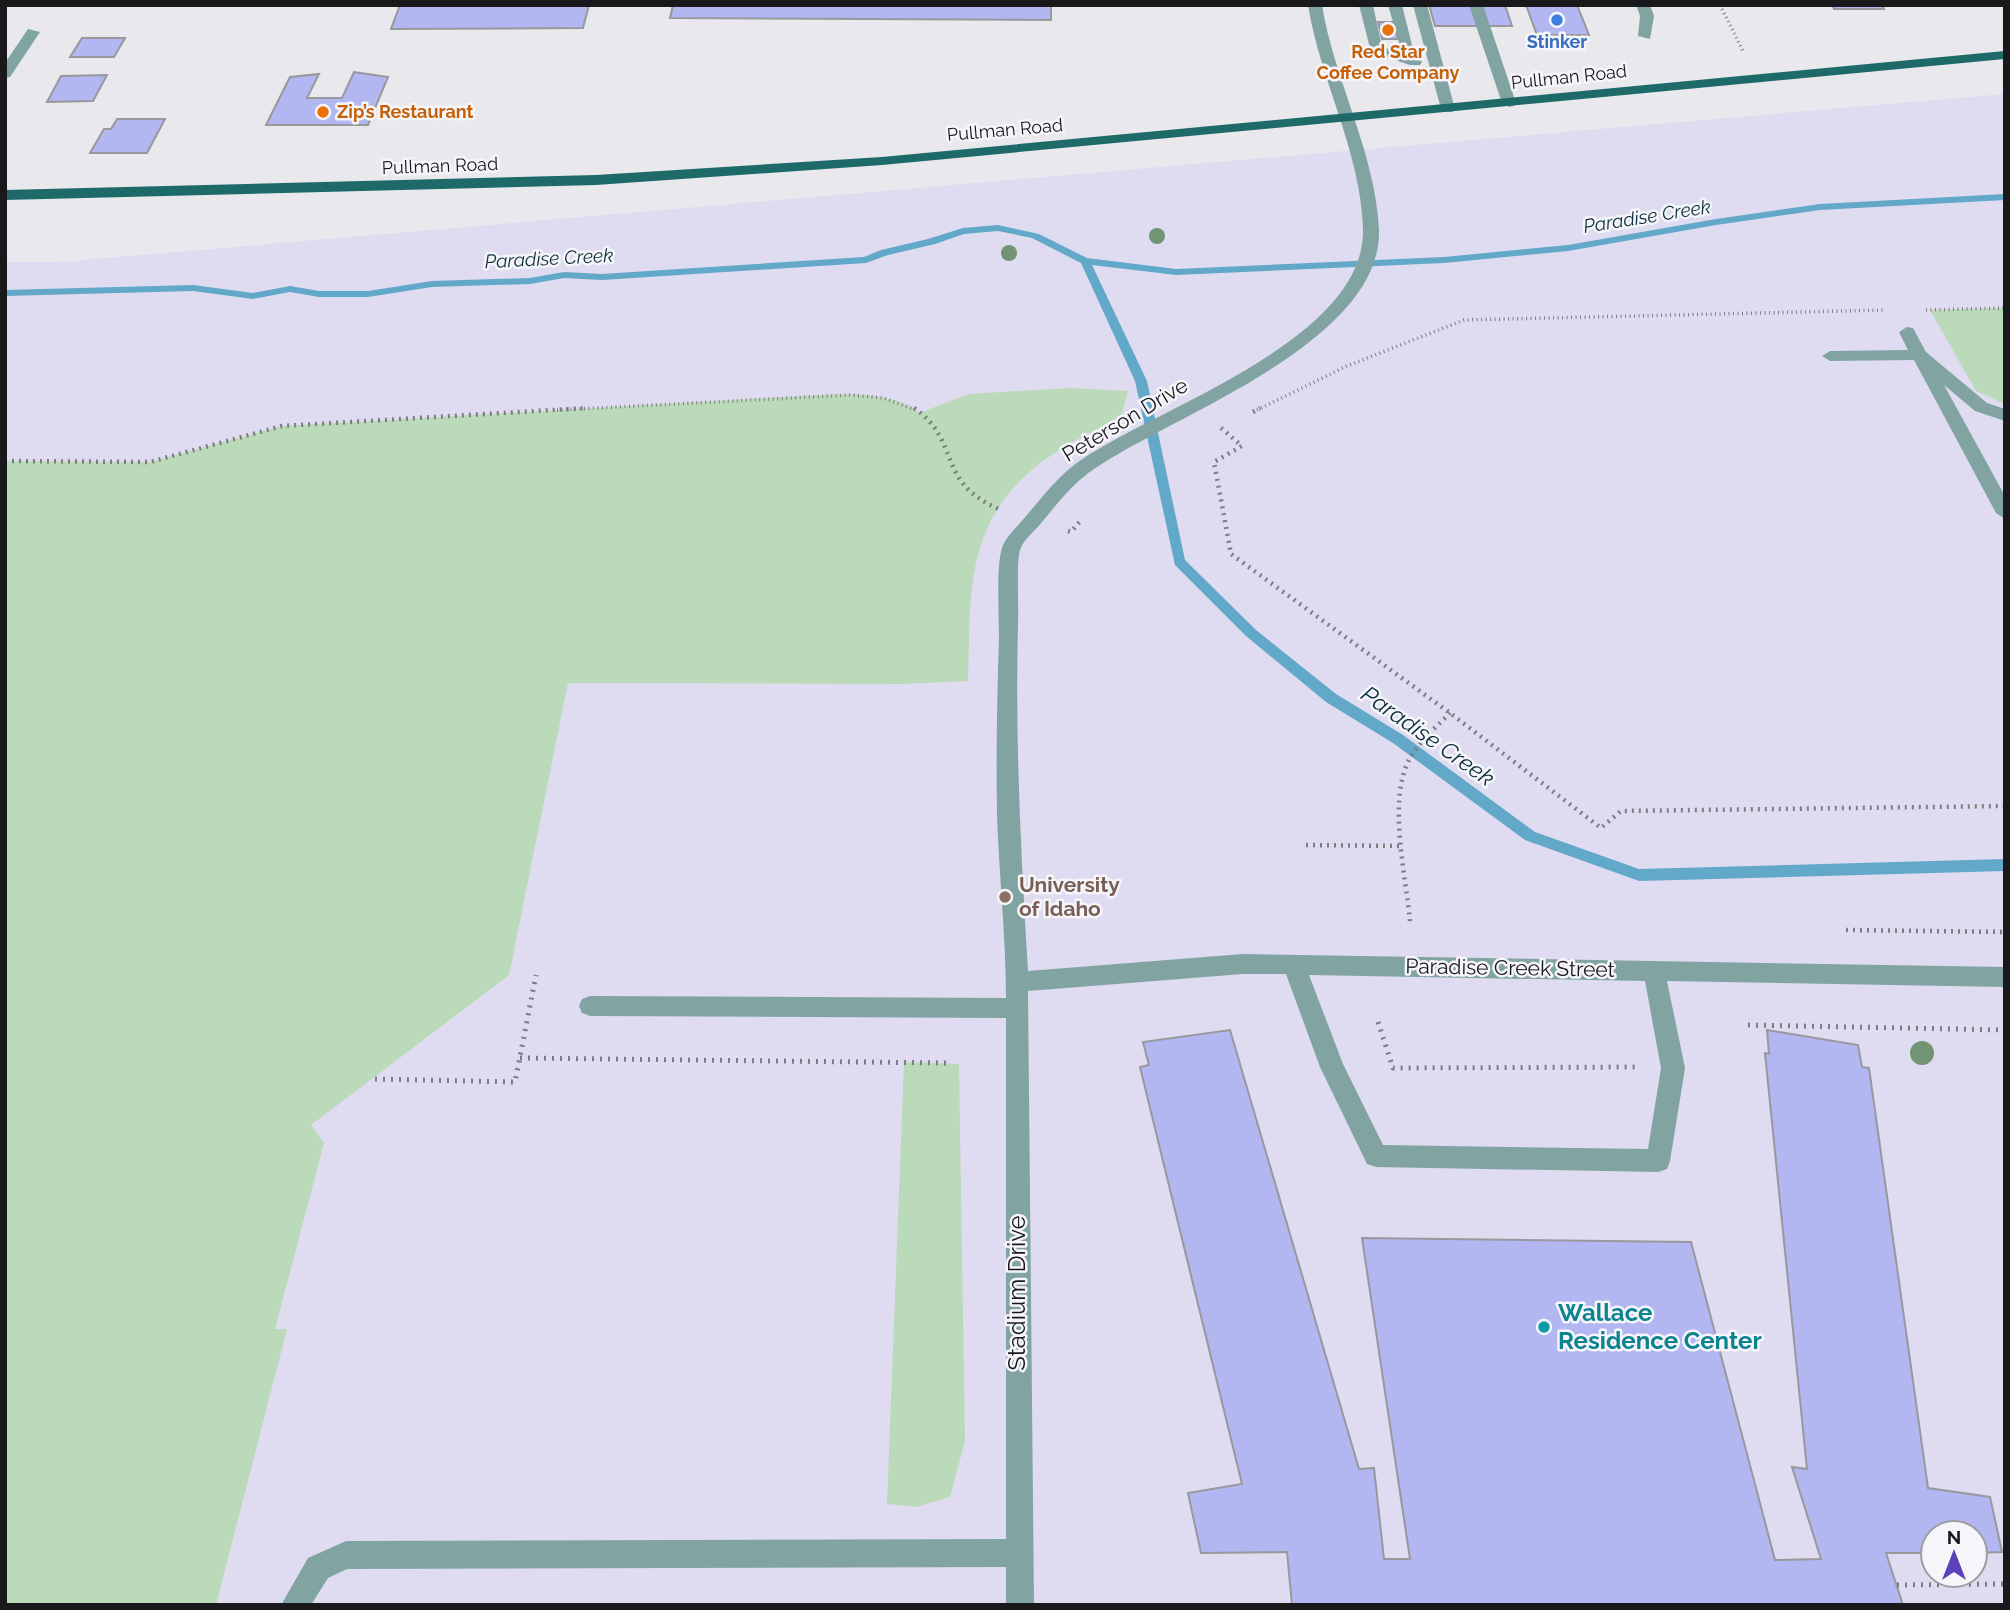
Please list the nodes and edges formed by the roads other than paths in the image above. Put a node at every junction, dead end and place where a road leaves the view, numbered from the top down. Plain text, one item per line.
1 (1315, 5) edge
2 (1366, 5) edge
3 (1395, 5) edge
4 (1419, 5) edge
5 (1476, 5) edge
6 (1643, 5) edge
7 (33, 32) dead end
8 (1645, 36) dead end
9 (2005, 55) edge
10 (5, 74) edge
11 (1509, 103) junction
12 (1448, 109) junction
13 (1347, 119) junction
14 (5, 195) edge
15 (1907, 332) dead end
16 (1919, 355) junction
17 (1830, 356) dead end
18 (2005, 415) edge
19 (2005, 513) edge
20 (1294, 965) junction
21 (1654, 970) junction
22 (2005, 977) edge
23 (1017, 982) junction
24 (590, 1006) dead end
25 (1016, 1008) junction
26 (1019, 1553) junction
27 (295, 1605) edge
28 (1020, 1605) edge

1 - 13 street, Peterson Drive
2 - 3 street
4 - 12 street
5 - 11 street
6 - 8 street
7 - 10 street
9 - 11 main road, Pullman Road
11 - 12 main road, Pullman Road
12 - 13 main road, Pullman Road
13 - 14 main road, Pullman Road
13 - 23 street, Peterson Drive
15 - 16 street
16 - 17 street
16 - 18 street
16 - 19 street
20 - 21 street, Paradise Creek Street
20 - 21 street
20 - 23 street, Paradise Creek Street
21 - 22 street, Paradise Creek Street
23 - 25 street, Stadium Drive
24 - 25 street
25 - 26 street, Stadium Drive
26 - 27 street
26 - 28 street, Stadium Drive

